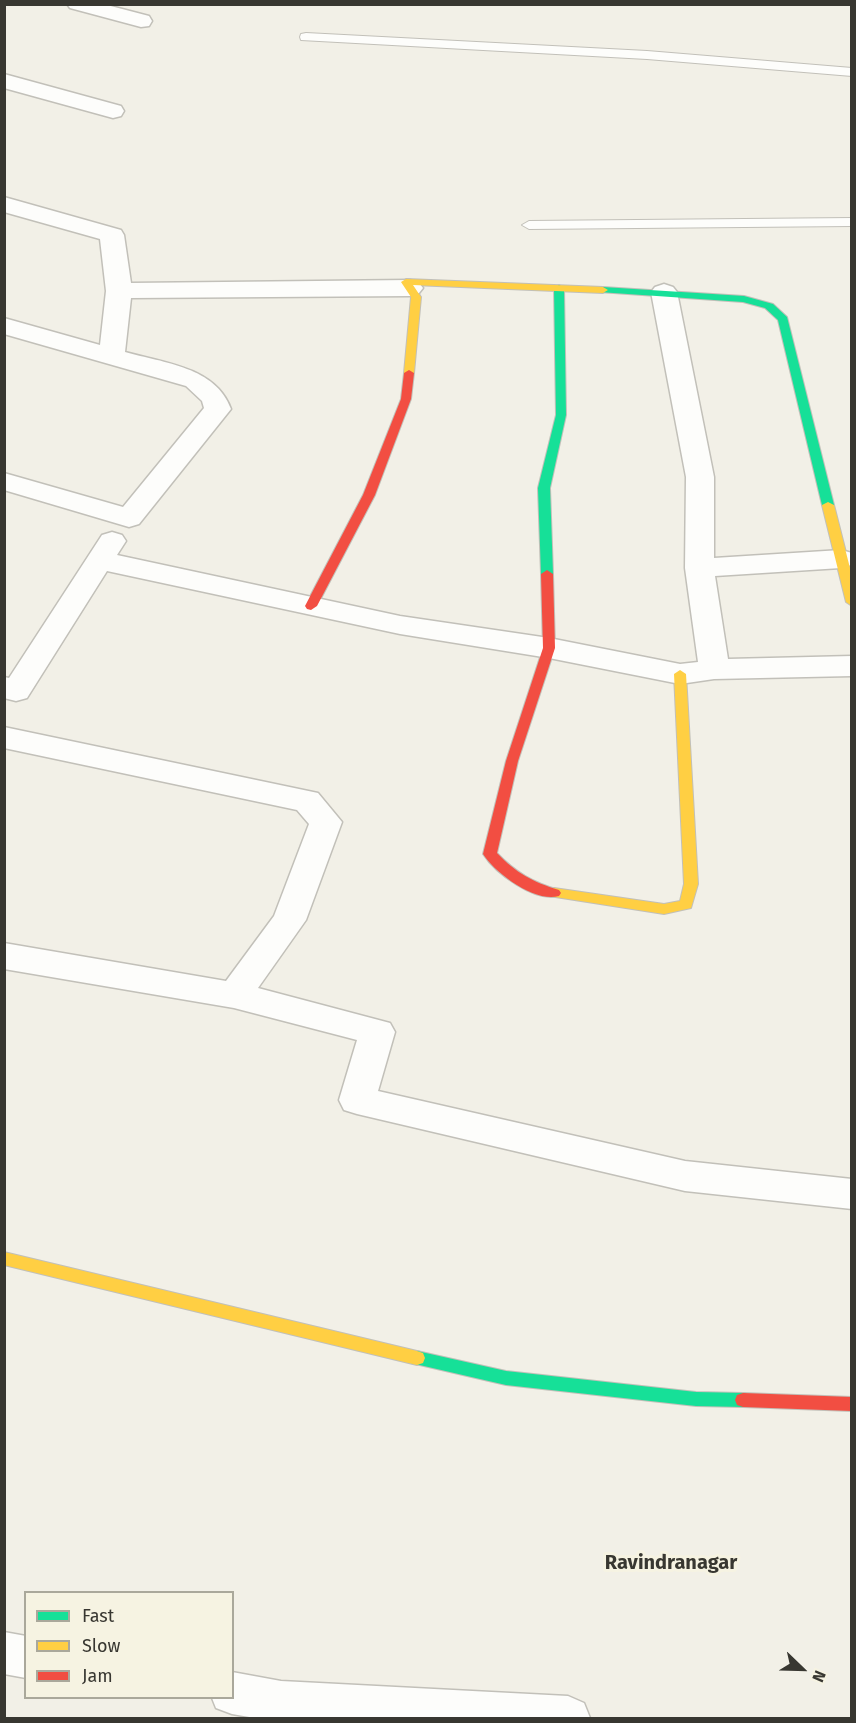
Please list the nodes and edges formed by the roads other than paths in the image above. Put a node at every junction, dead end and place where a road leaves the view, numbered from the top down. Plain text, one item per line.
1 (77, 4) edge
2 (141, 21) dead end
3 (306, 37) dead end
4 (852, 72) edge
5 (4, 81) edge
6 (113, 111) dead end
7 (4, 204) edge
8 (852, 222) edge
9 (529, 225) dead end
10 (410, 288) junction
11 (559, 288) junction
12 (119, 291) junction
13 (664, 292) junction
14 (4, 326) edge
15 (112, 356) junction
16 (4, 482) edge
17 (129, 518) junction
18 (841, 559) junction
19 (99, 560) junction
20 (699, 568) junction
21 (852, 602) edge
22 (311, 606) junction
23 (549, 648) junction
24 (852, 666) edge
25 (714, 669) junction
26 (680, 674) junction
27 (10, 689) edge
28 (4, 719) edge
29 (4, 737) edge
30 (4, 956) edge
31 (234, 995) junction
32 (852, 1194) edge
33 (4, 1258) edge
34 (852, 1404) edge
35 (4, 1653) edge
36 (24, 1657) edge
37 (234, 1694) edge
38 (568, 1719) edge

1 - 2 street
3 - 4 lane
5 - 6 street
7 - 12 street
8 - 9 lane
10 - 11 street
10 - 12 street
10 - 22 street
11 - 13 street
11 - 23 street
12 - 15 street
13 - 18 street
13 - 20 street
14 - 15 street
15 - 17 street
16 - 17 street
17 - 19 street
18 - 20 street
18 - 21 street
19 - 22 street
19 - 27 street
20 - 25 street
22 - 23 street
23 - 26 street
23 - 26 street
24 - 25 street
25 - 26 street
27 - 28 street
29 - 31 street
30 - 31 street
31 - 32 street
33 - 34 street
35 - 36 street
37 - 38 street

